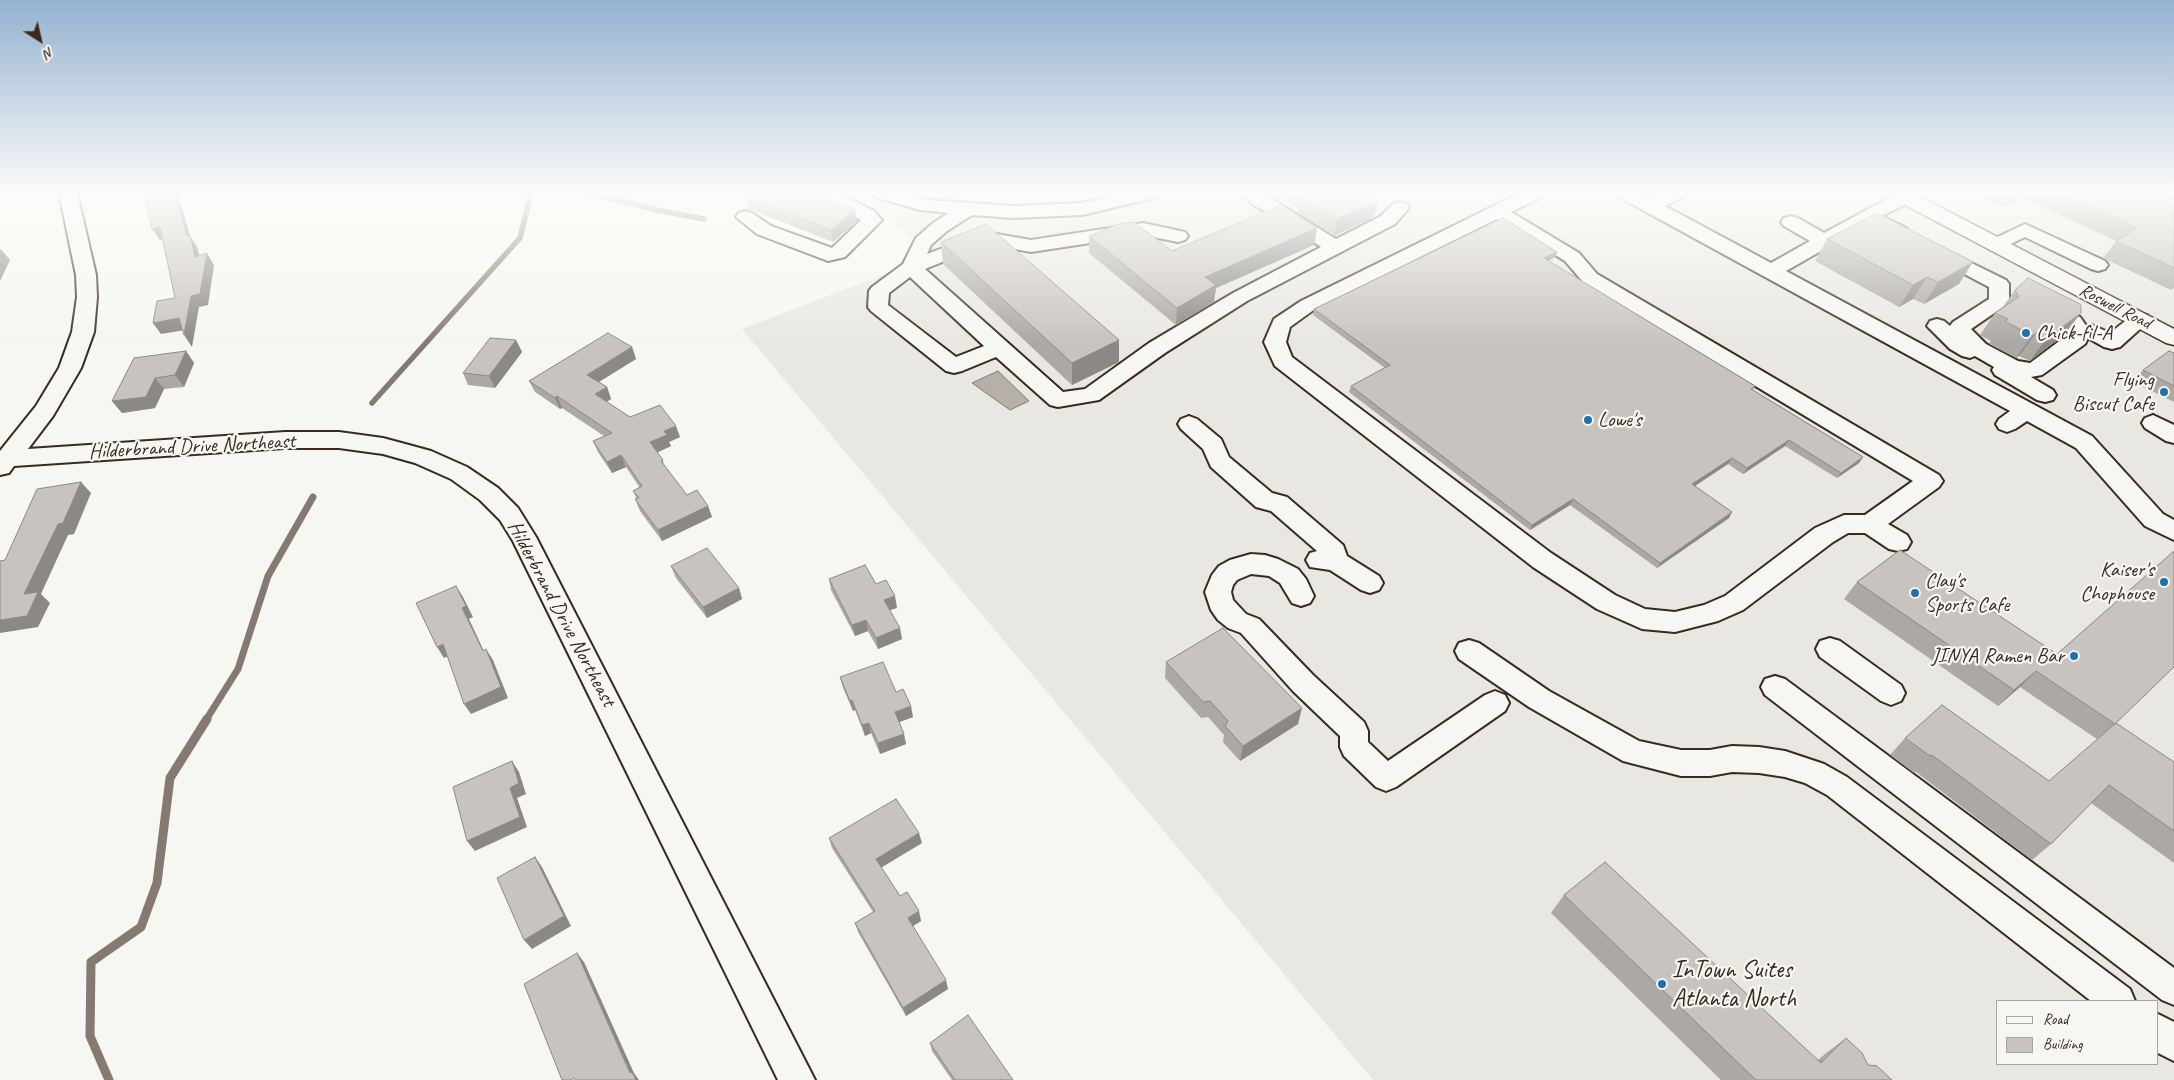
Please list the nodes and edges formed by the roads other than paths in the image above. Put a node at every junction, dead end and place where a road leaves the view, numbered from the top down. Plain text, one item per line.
1 (79, 243) edge
2 (798, 243) edge
3 (848, 243) edge
4 (922, 243) edge
5 (971, 243) edge
6 (1016, 243) edge
7 (1049, 243) edge
8 (1329, 243) edge
9 (1345, 243) edge
10 (1434, 243) edge
11 (1550, 243) edge
12 (1720, 243) edge
13 (1820, 243) edge
14 (1921, 243) edge
15 (1993, 243) edge
16 (1999, 243) edge
17 (2053, 243) edge
18 (1996, 245) junction
19 (1336, 248) junction
20 (2098, 265) dead end
21 (911, 267) junction
22 (1772, 272) junction
23 (1999, 284) junction
24 (2140, 320) junction
25 (2073, 322) edge
26 (1937, 326) junction
27 (2092, 332) dead end
28 (2174, 338) edge
29 (1908, 345) junction
30 (999, 348) junction
31 (2036, 403) junction
32 (2153, 423) dead end
33 (1188, 424) dead end
34 (2007, 424) dead end
35 (2174, 434) edge
36 (3, 462) edge
37 (2166, 519) edge
38 (1870, 524) junction
39 (1898, 542) dead end
40 (1370, 584) dead end
41 (1301, 596) dead end
42 (1830, 649) dead end
43 (1470, 651) dead end
44 (1775, 687) dead end
45 (1891, 693) dead end
46 (1495, 703) dead end
47 (2174, 988) edge
48 (2117, 1000) edge
49 (2159, 1033) edge
50 (2174, 1044) edge
51 (796, 1080) edge

1 - 36 street
2 - 3 street
4 - 21 street
5 - 21 street
6 - 7 street
8 - 19 street
9 - 19 street
10 - 38 street
11 - 38 street
12 - 22 street
13 - 22 street
14 - 23 street
15 - 18 main road, Roswell Road
16 - 18 street
17 - 20 street
18 - 24 main road, Roswell Road
19 - 30 street
21 - 30 street
21 - 30 street
22 - 29 street
23 - 25 street
23 - 26 street
24 - 27 street
24 - 28 main road, Roswell Road
26 - 29 street
26 - 31 street
29 - 31 street
31 - 34 street
31 - 37 street
32 - 35 street
33 - 40 street
36 - 51 street, Hilderbrand Drive Northeast
38 - 39 street
41 - 46 street
42 - 45 street
43 - 48 street
44 - 47 street
49 - 50 street

